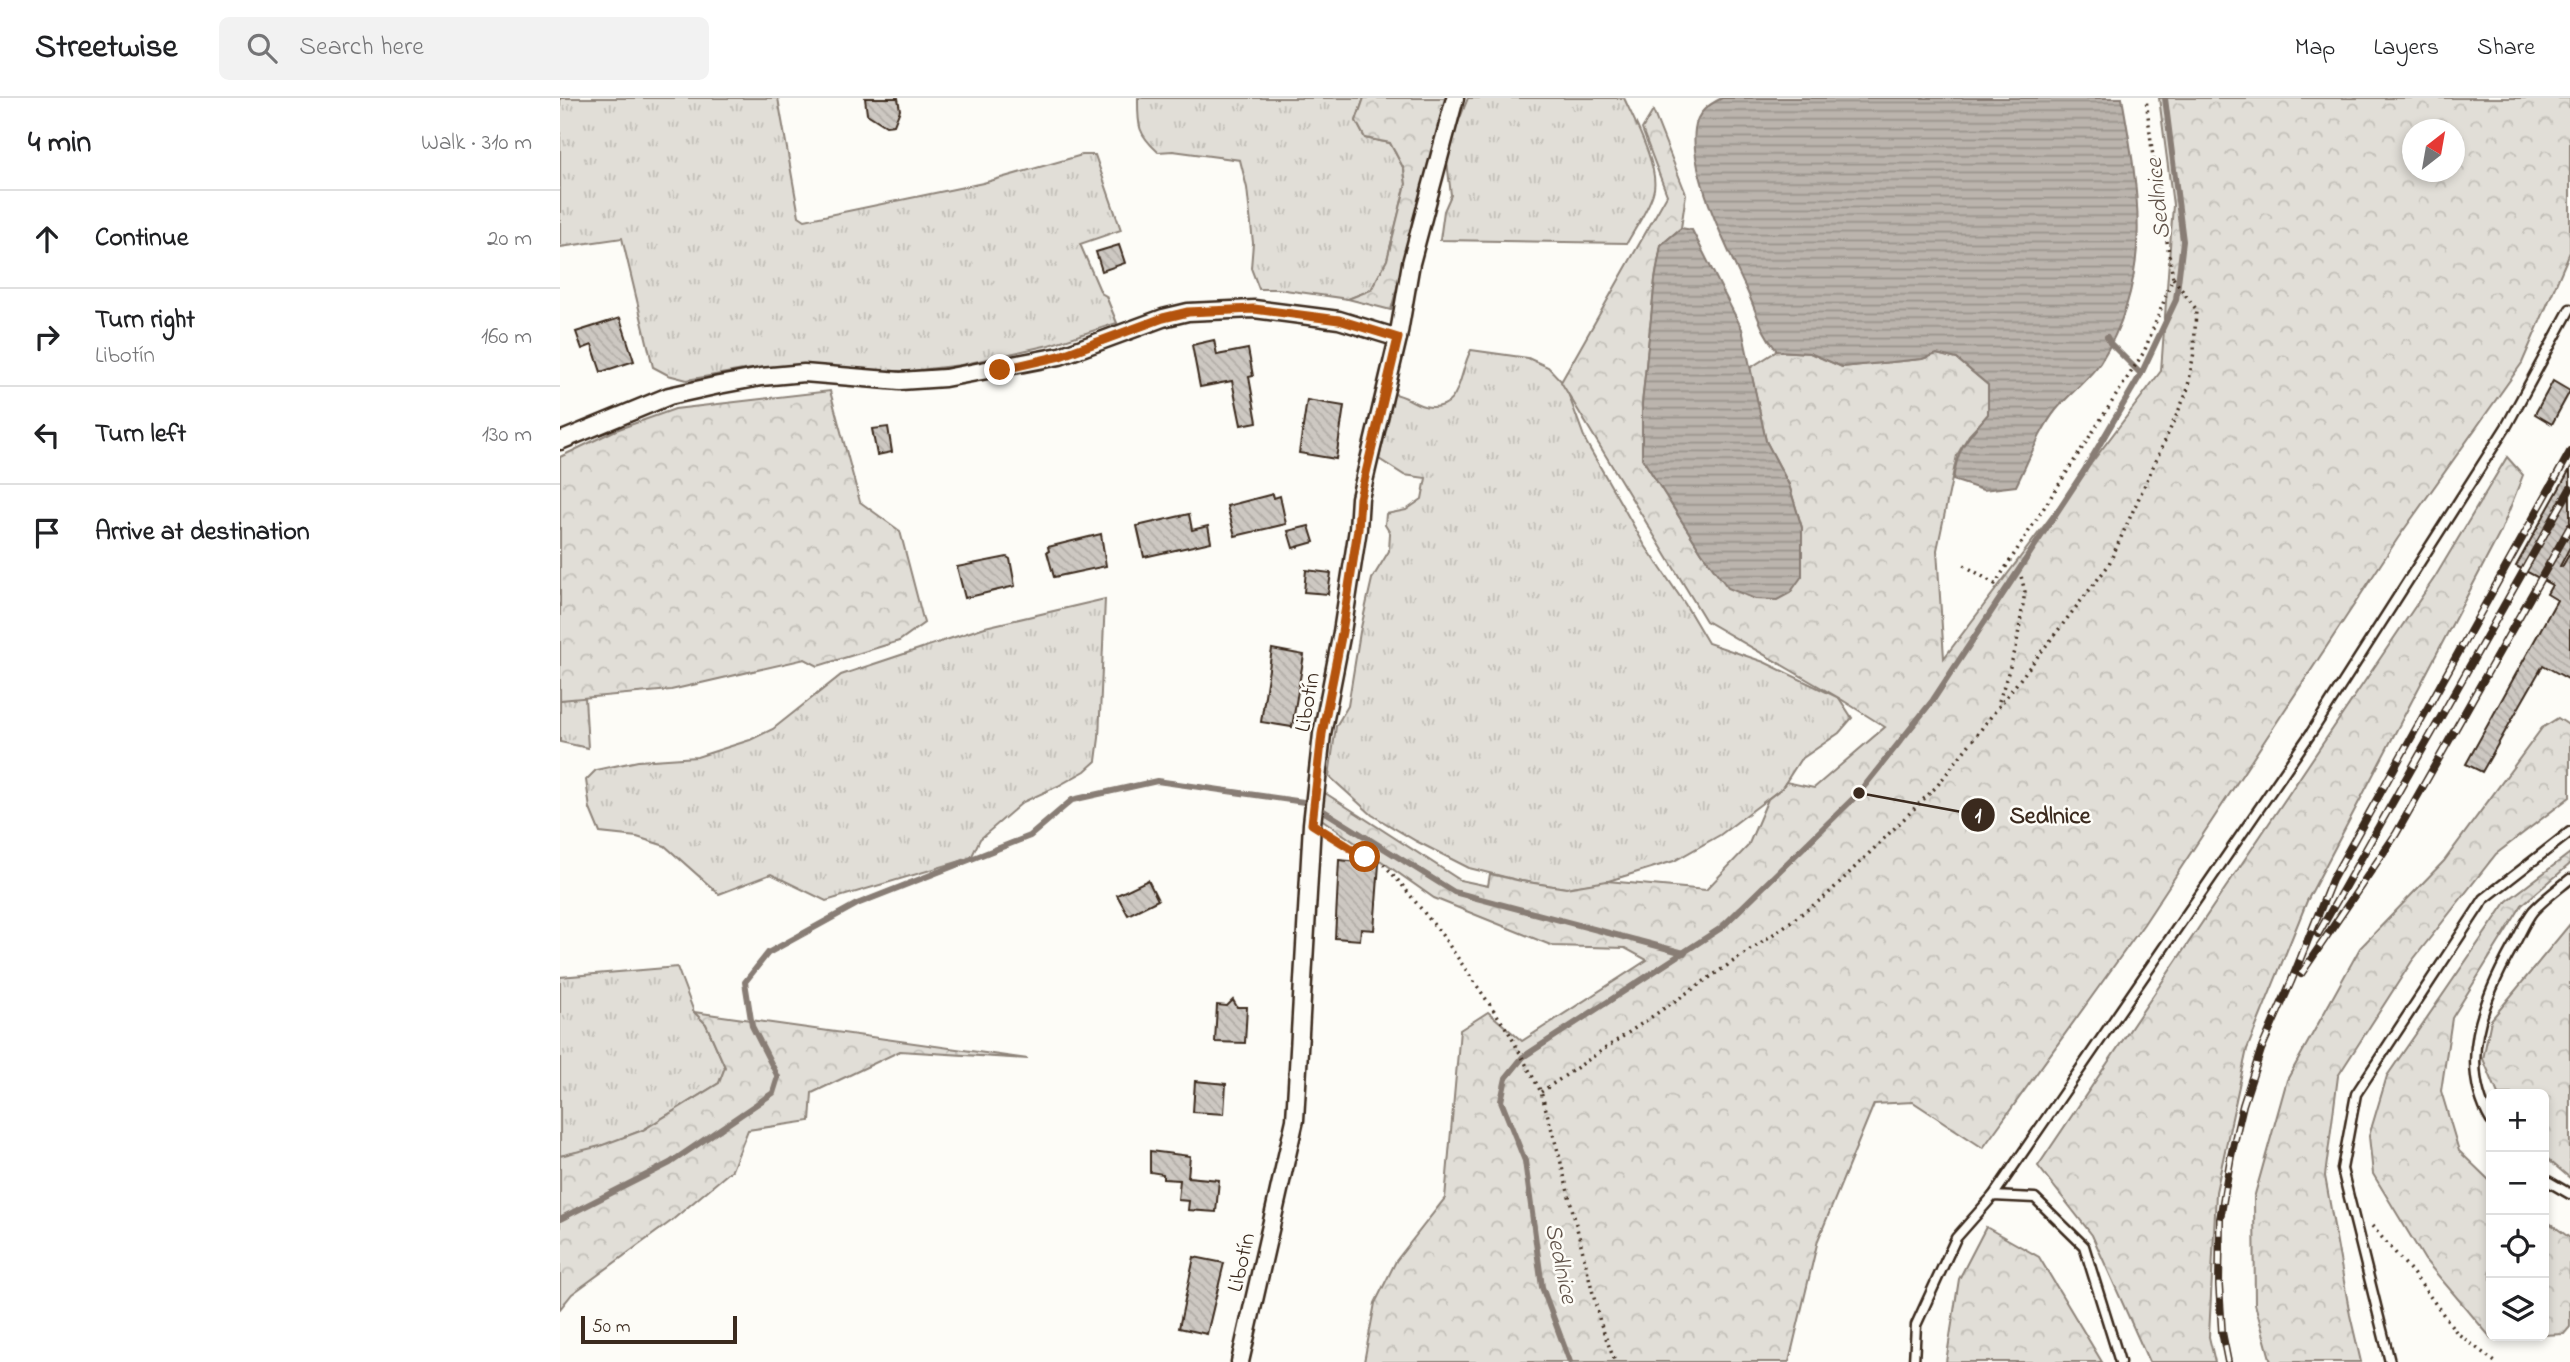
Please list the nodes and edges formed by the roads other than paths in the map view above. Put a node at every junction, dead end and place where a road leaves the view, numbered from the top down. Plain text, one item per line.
1 (1455, 98) edge
2 (2570, 309) edge
3 (1398, 338) junction
4 (560, 442) edge
5 (2570, 832) edge
6 (2570, 879) edge
7 (2486, 1112) edge
8 (2549, 1182) edge
9 (2570, 1194) edge
10 (1993, 1196) junction
11 (1240, 1362) edge
12 (1914, 1362) edge
13 (2120, 1362) edge
14 (2390, 1362) edge

1 - 3 street, Libotín
2 - 10 lane
3 - 4 street
3 - 11 street, Libotín
5 - 14 lane
6 - 7 lane
8 - 9 lane
10 - 12 lane
10 - 13 lane

